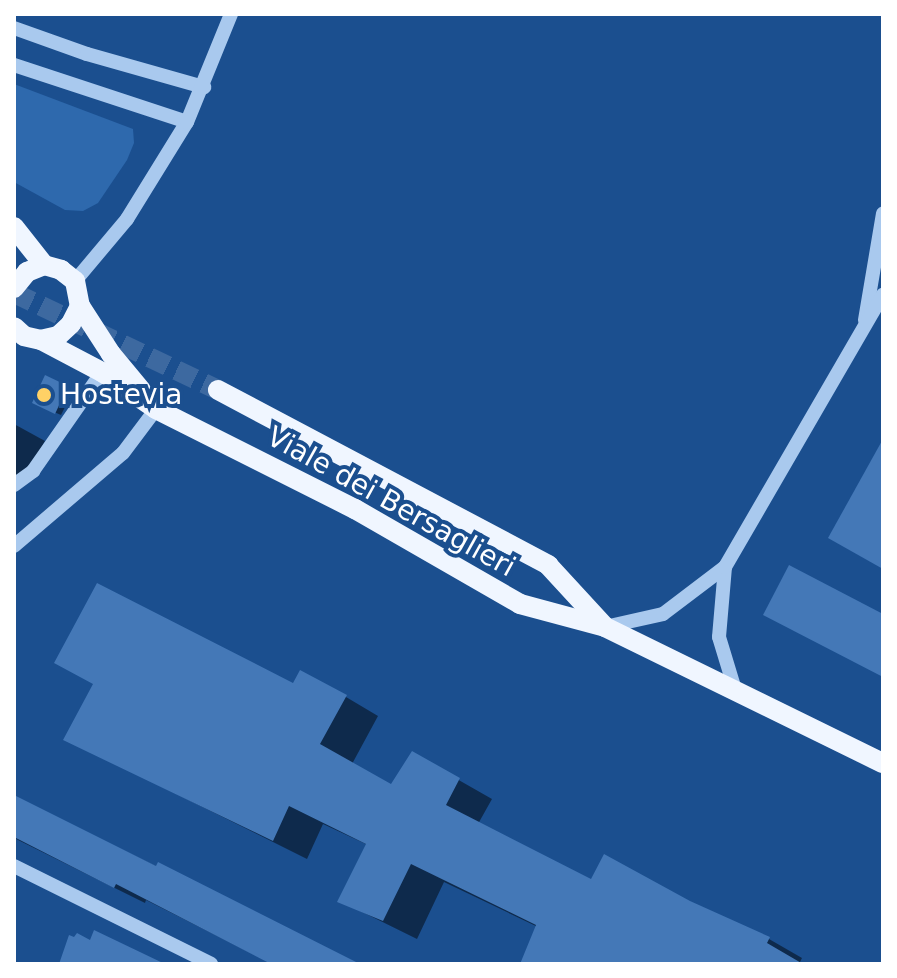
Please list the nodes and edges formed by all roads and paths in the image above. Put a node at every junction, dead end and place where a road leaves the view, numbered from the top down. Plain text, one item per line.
1 (231, 14) edge
2 (14, 28) edge
3 (14, 65) edge
4 (204, 87) junction
5 (187, 122) junction
6 (883, 214) edge
7 (14, 227) edge
8 (44, 265) junction
9 (75, 281) junction
10 (14, 288) edge
11 (883, 294) edge
12 (80, 306) junction
13 (14, 327) edge
14 (864, 327) junction
15 (41, 340) junction
16 (102, 372) junction
17 (218, 390) tunnel mouth
18 (156, 409) junction
19 (14, 485) edge
20 (17, 536) edge
21 (725, 567) junction
22 (605, 627) junction
23 (736, 693) junction
24 (883, 763) edge
25 (14, 866) edge
26 (211, 964) edge

1 - 4 street
2 - 4 street
3 - 5 street
4 - 5 street
5 - 9 street
6 - 14 street
7 - 8 main road
8 - 9 main road
8 - 10 main road
9 - 12 main road
11 - 14 street
12 - 15 main road
12 - 18 main road
13 - 15 main road, Viale dei Bersaglieri
14 - 21 street
15 - 16 main road, Viale dei Bersaglieri
16 - 18 main road, Viale dei Bersaglieri
16 - 19 street
17 - 22 main road, Viale dei Bersaglieri
18 - 20 street
18 - 22 main road, Viale dei Bersaglieri
21 - 22 street
21 - 23 street
22 - 23 main road, Viale dei Bersaglieri
23 - 24 main road, Viale dei Bersaglieri
25 - 26 street

